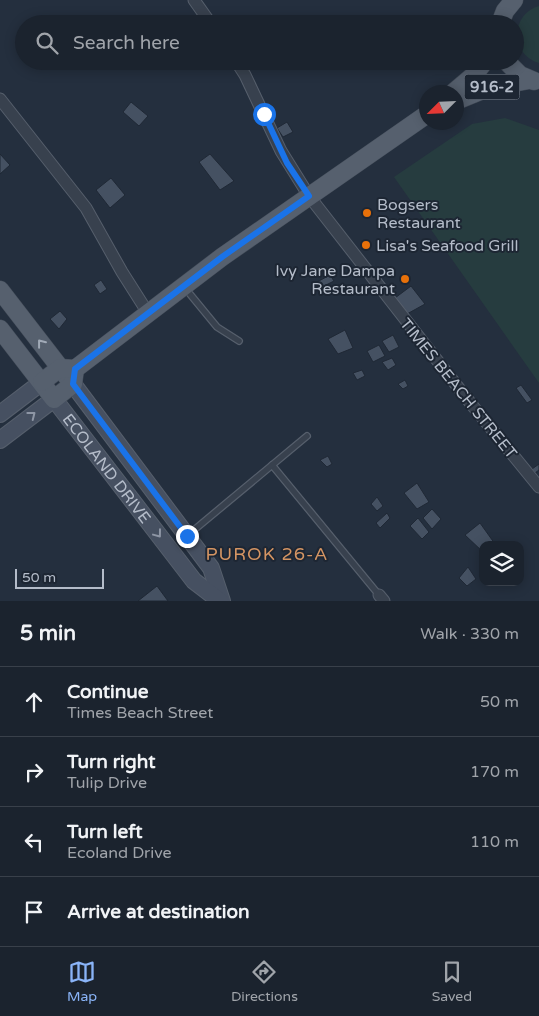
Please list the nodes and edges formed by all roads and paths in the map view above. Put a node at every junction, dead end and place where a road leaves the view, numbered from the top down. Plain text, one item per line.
1 (194, 0) edge
2 (498, 0) edge
3 (514, 0) edge
4 (205, 15) edge
5 (499, 15) edge
6 (503, 15) edge
7 (242, 70) edge
8 (478, 70) edge
9 (515, 70) edge
10 (534, 81) edge
11 (462, 85) edge
12 (464, 98) edge
13 (0, 99) edge
14 (419, 120) edge
15 (309, 196) junction
16 (184, 286) junction
17 (0, 290) edge
18 (148, 313) junction
19 (0, 329) edge
20 (239, 341) dead end
21 (69, 374) junction
22 (42, 382) junction
23 (54, 399) junction
24 (0, 414) edge
25 (307, 436) dead end
26 (0, 440) edge
27 (272, 465) junction
28 (539, 487) edge
29 (187, 536) junction
30 (381, 598) edge
31 (221, 601) edge

1 - 4 street
2 - 5 main road
3 - 6 main road
7 - 15 street, TIMES BEACH STREET
8 - 11 main road, 916-2
9 - 10 main road
10 - 12 main road, 916-2
13 - 18 street
14 - 15 main road
15 - 16 main road
15 - 28 street, TIMES BEACH STREET
16 - 18 main road
16 - 20 lane
21 -> 17 main road, ECOLAND DRIVE
18 - 21 main road
19 - 22 main road, ECOLAND DRIVE
21 - 22 main road
21 - 23 main road
21 - 29 main road, ECOLAND DRIVE
22 - 23 main road, ECOLAND DRIVE
22 - 24 main road
26 -> 23 main road
23 -> 31 main road, ECOLAND DRIVE
25 - 27 lane
27 - 29 lane
27 - 30 lane
29 - 31 main road, ECOLAND DRIVE

